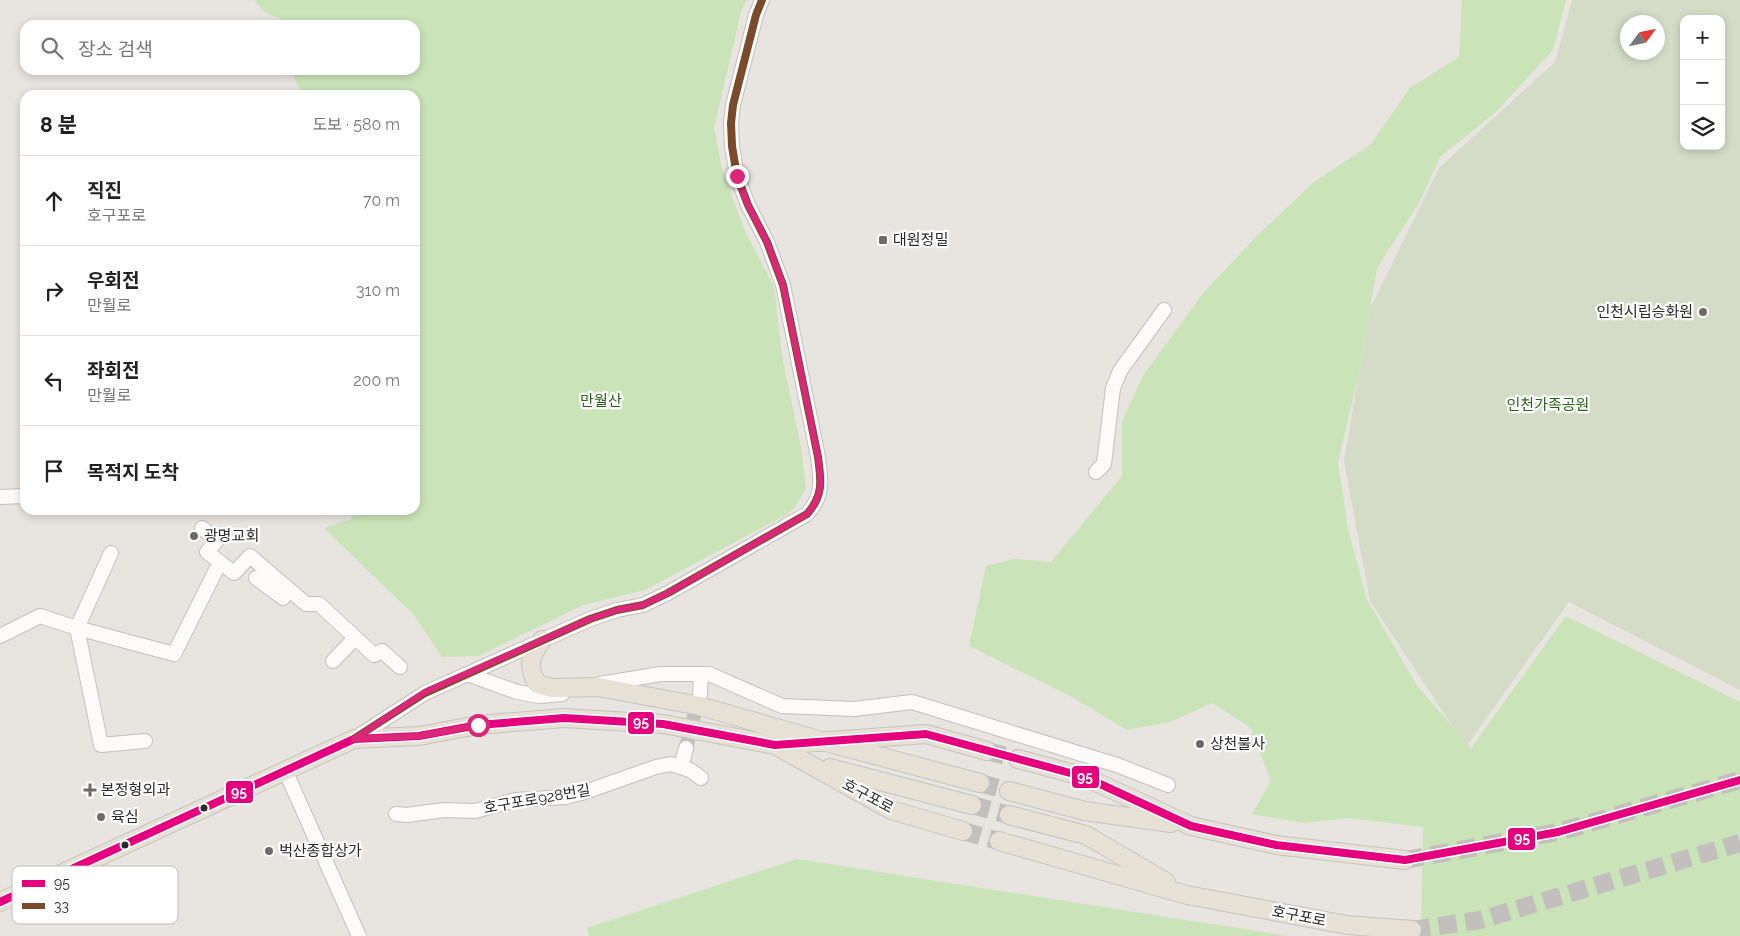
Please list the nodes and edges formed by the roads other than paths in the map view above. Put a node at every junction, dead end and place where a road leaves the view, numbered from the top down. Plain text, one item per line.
1 (762, 0) edge
2 (1164, 310) dead end
3 (1096, 472) dead end
4 (20, 496) edge
5 (0, 497) edge
6 (202, 528) dead end
7 (111, 554) dead end
8 (216, 570) dead end
9 (256, 578) dead end
10 (289, 590) junction
11 (77, 628) junction
12 (0, 636) edge
13 (355, 638) junction
14 (542, 640) junction
15 (333, 661) dead end
16 (400, 667) dead end
17 (467, 674) junction
18 (701, 674) junction
19 (589, 686) junction
20 (700, 695) tunnel mouth
21 (354, 739) junction
22 (145, 741) dead end
23 (822, 741) junction
24 (775, 745) junction
25 (686, 748) tunnel mouth
26 (988, 751) tunnel mouth
27 (1018, 759) tunnel mouth
28 (805, 762) junction
29 (681, 767) junction
30 (285, 770) junction
31 (701, 778) dead end
32 (980, 784) tunnel mouth
33 (1168, 785) dead end
34 (1010, 791) tunnel mouth
35 (972, 805) tunnel mouth
36 (396, 814) dead end
37 (1009, 815) tunnel mouth
38 (1191, 826) junction
39 (963, 830) tunnel mouth
40 (999, 841) tunnel mouth
41 (1404, 860) tunnel mouth
42 (78, 866) edge
43 (1187, 895) junction
44 (12, 896) edge
45 (0, 902) edge
46 (1412, 930) tunnel mouth
47 (358, 936) edge

1 - 14 street
2 - 3 street
4 - 5 street
6 - 10 street
7 - 11 street
8 - 11 street
9 - 10 street
10 - 13 street
11 - 12 street
11 - 22 street
13 - 15 street
13 - 16 street
14 - 17 street
14 - 19 main road
17 - 19 street
17 - 21 street
18 - 19 street
18 - 20 street
18 - 33 street
19 - 23 main road
21 - 24 main road, 호구포로
21 - 30 main road, 호구포로
23 - 24 main road, 호구포로
23 - 26 main road, 호구포로
23 - 32 main road, 호구포로
24 - 28 main road, 호구포로
25 - 29 street
27 - 38 main road
28 - 35 main road, 호구포로
28 - 39 main road, 호구포로
29 - 31 street, 호구포로928번길
29 - 36 street, 호구포로928번길
30 - 42 main road, 호구포로
30 - 47 street
34 - 38 main road
37 - 43 main road, 호구포로
38 - 41 main road
40 - 43 main road, 호구포로
43 - 46 main road, 호구포로
44 - 45 main road, 호구포로

